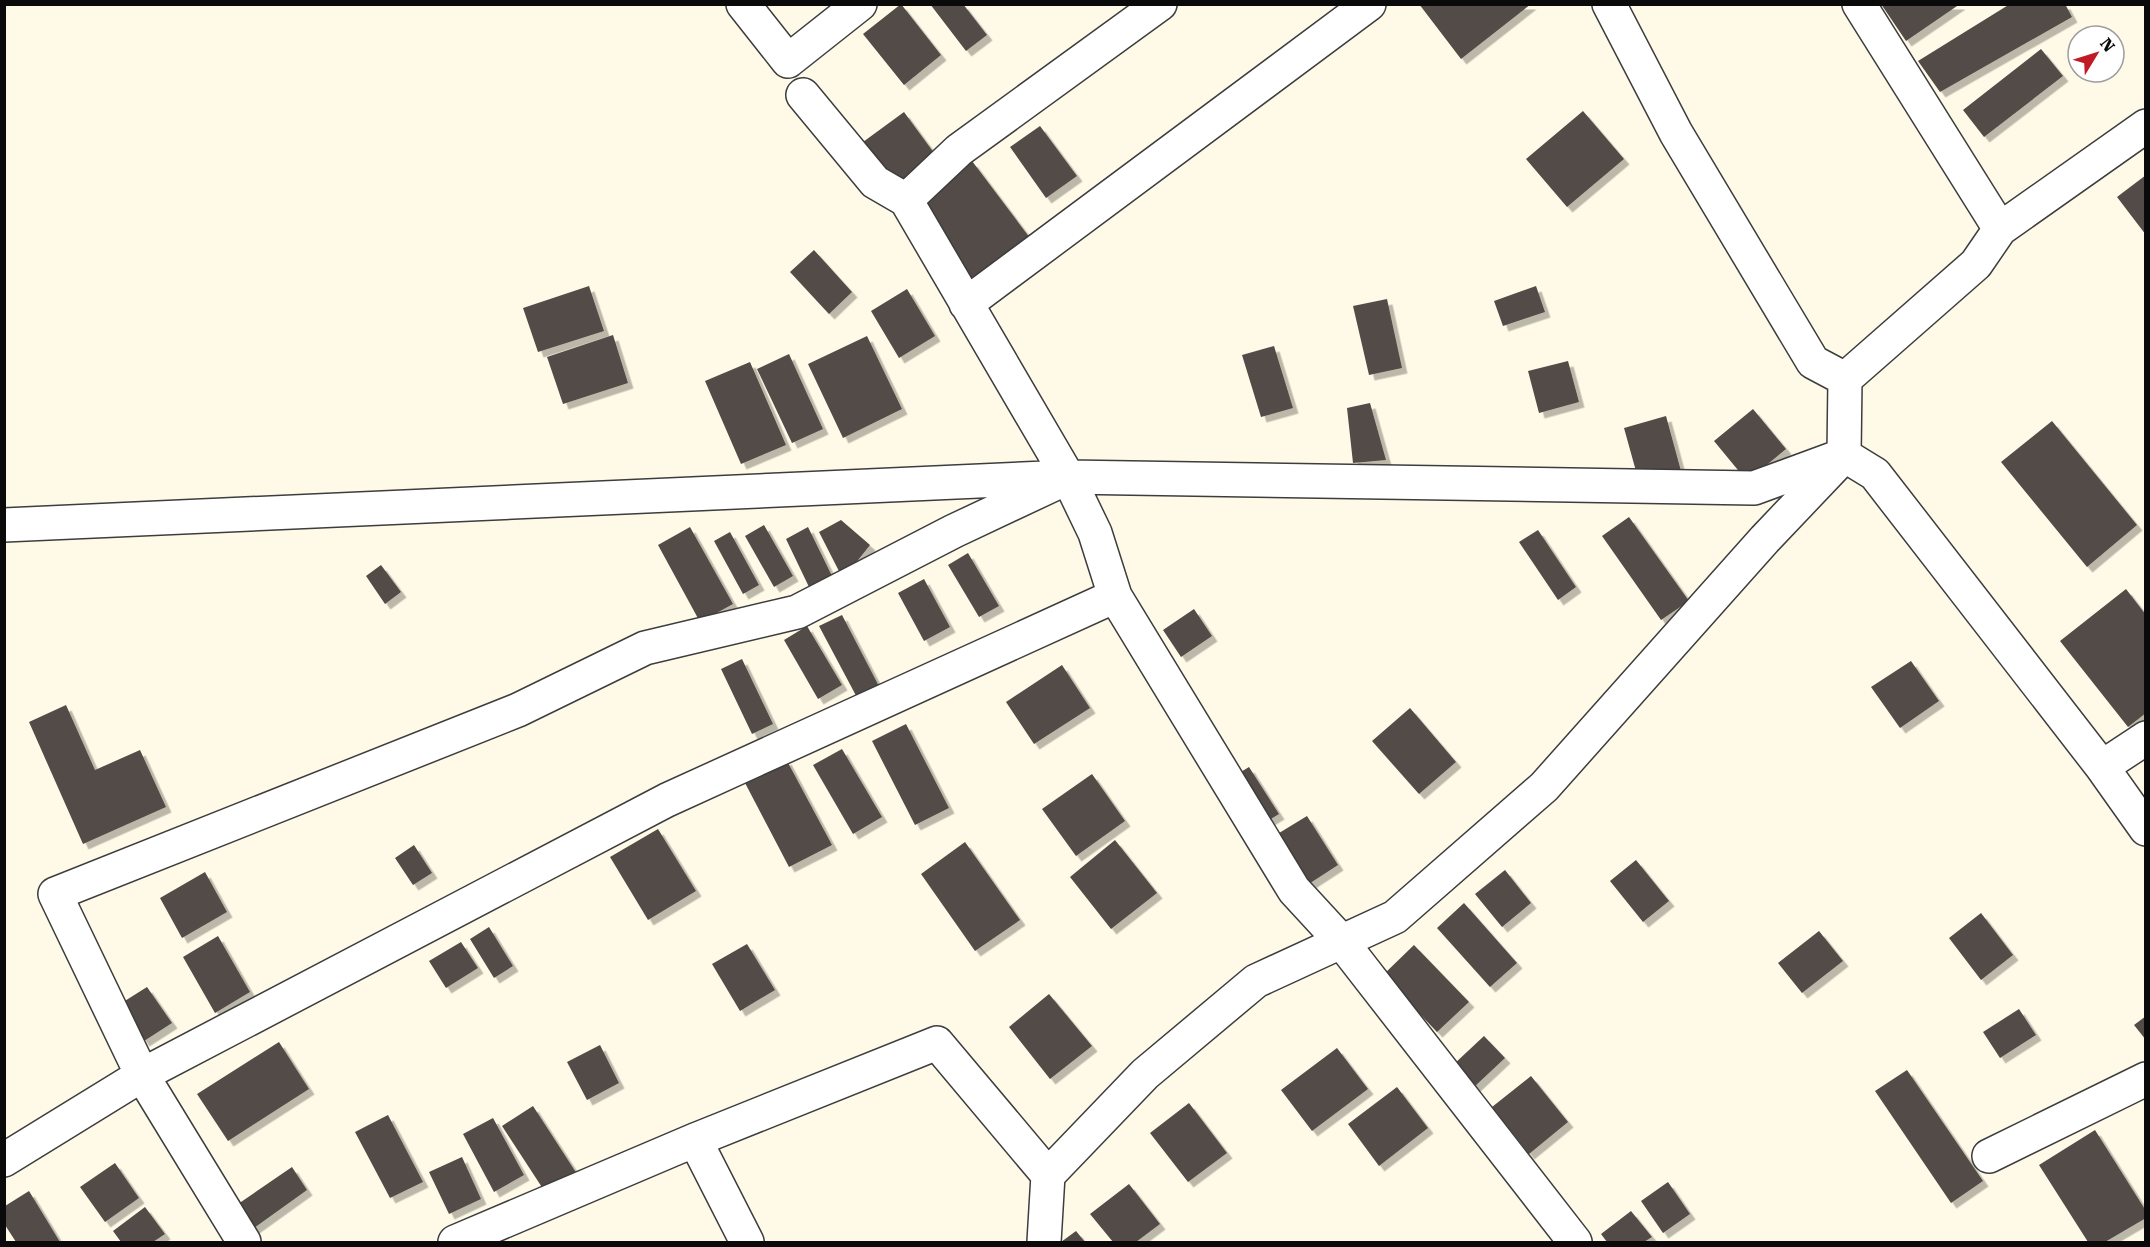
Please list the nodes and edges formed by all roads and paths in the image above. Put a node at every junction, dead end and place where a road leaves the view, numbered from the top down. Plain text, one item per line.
1 (743, 4) edge
2 (860, 4) edge
3 (1160, 4) edge
4 (1369, 4) edge
5 (1609, 4) edge
6 (1859, 4) edge
7 (803, 95) dead end
8 (2145, 126) edge
9 (906, 200) junction
10 (2000, 229) junction
11 (966, 304) junction
12 (1845, 379) junction
13 (1844, 456) junction
14 (1068, 477) junction
15 (4, 525) edge
16 (1115, 596) junction
17 (2145, 738) edge
18 (2102, 767) junction
19 (2145, 830) edge
20 (1341, 941) junction
21 (142, 1075) junction
22 (2145, 1079) edge
23 (695, 1140) junction
24 (1989, 1156) dead end
25 (4, 1160) edge
26 (1048, 1175) junction
27 (244, 1242) edge
28 (455, 1242) edge
29 (747, 1242) edge
30 (1044, 1242) edge
31 (1575, 1242) edge

1 - 2 street
3 - 9 street
4 - 11 street
5 - 12 street
6 - 10 street
7 - 9 street
8 - 10 street
9 - 11 street
10 - 12 street
11 - 14 street
12 - 13 street
13 - 14 street
13 - 18 street
13 - 20 street
14 - 15 street
14 - 16 street
14 - 21 street
16 - 20 street
16 - 21 street
17 - 18 street
18 - 19 street
20 - 26 street
20 - 31 street
21 - 25 street
21 - 27 street
22 - 24 street
23 - 26 street
23 - 28 street
23 - 29 street
26 - 30 street

